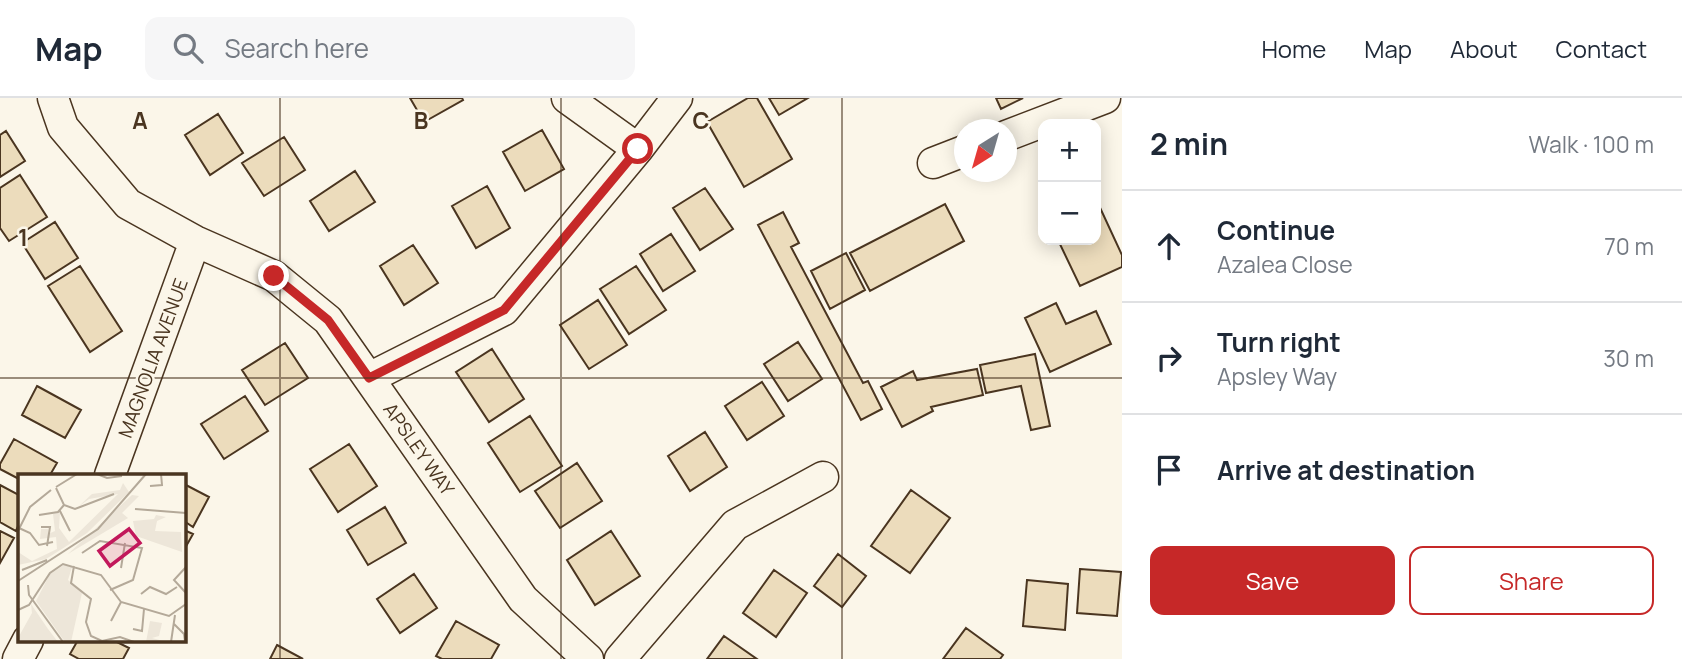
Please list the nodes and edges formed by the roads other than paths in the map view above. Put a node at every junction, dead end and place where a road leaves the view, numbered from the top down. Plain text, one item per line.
1 (53, 98) edge
2 (567, 98) edge
3 (677, 98) edge
4 (1105, 98) edge
5 (1017, 131) edge
6 (638, 149) junction
7 (954, 155) edge
8 (933, 163) dead end
9 (195, 241) junction
10 (369, 378) junction
11 (110, 474) edge
12 (823, 477) dead end
13 (27, 642) edge
14 (18, 659) edge
15 (587, 659) edge
16 (620, 659) edge

1 - 9 street, APSLEY WAY
2 - 6 street
3 - 6 street
4 - 5 street
6 - 10 street
7 - 8 street
9 - 10 street, APSLEY WAY
9 - 11 street, MAGNOLIA AVENUE
10 - 15 street, APSLEY WAY
12 - 16 street
13 - 14 street

